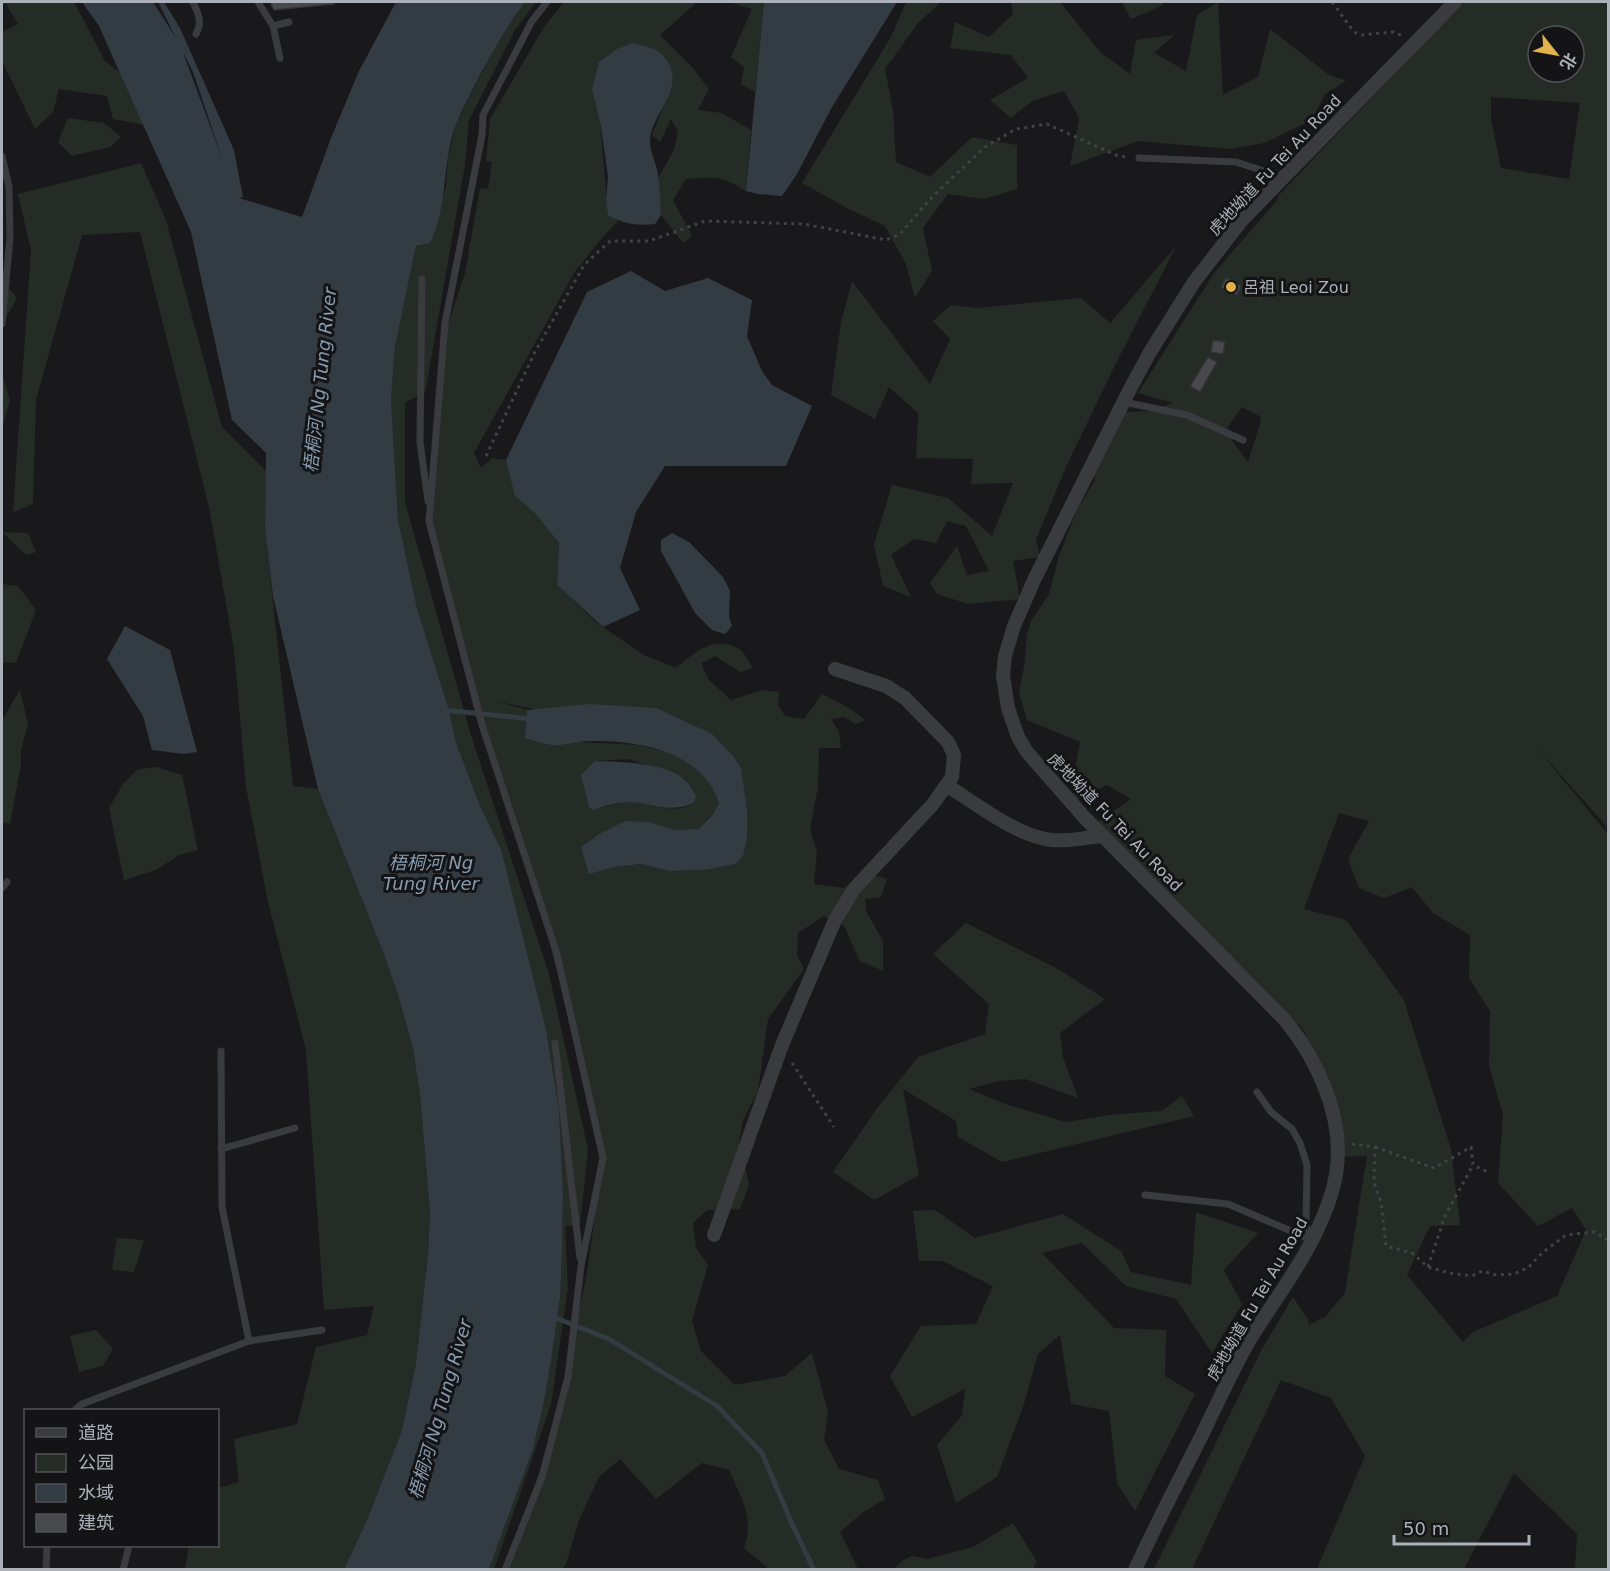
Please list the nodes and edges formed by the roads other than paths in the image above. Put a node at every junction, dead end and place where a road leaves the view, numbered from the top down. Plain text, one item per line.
1 (193, 2) edge
2 (258, 2) edge
3 (547, 2) edge
4 (1455, 2) edge
5 (289, 22) dead end
6 (273, 26) junction
7 (196, 34) dead end
8 (280, 58) dead end
9 (2, 156) edge
10 (1139, 158) road end
11 (1279, 181) junction
12 (422, 279) dead end
13 (2, 324) edge
14 (1124, 402) junction
15 (1244, 440) dead end
16 (430, 517) junction
17 (835, 669) dead end
18 (946, 786) junction
19 (1103, 836) junction
20 (555, 1043) dead end
21 (221, 1051) dead end
22 (1257, 1092) dead end
23 (296, 1128) dead end
24 (221, 1149) junction
25 (1145, 1195) dead end
26 (714, 1235) dead end
27 (1312, 1240) junction
28 (581, 1266) junction
29 (322, 1330) dead end
30 (249, 1341) junction
31 (76, 1409) edge
32 (47, 1547) edge
33 (128, 1547) edge
34 (46, 1569) edge
35 (123, 1569) edge
36 (506, 1569) edge
37 (1135, 1569) edge

1 - 7 lane
2 - 6 lane
3 - 16 lane
4 - 11 street, 虎地坳道 Fu Tei Au Road
5 - 6 lane
6 - 8 lane
9 - 13 lane
10 - 11 lane
11 - 14 street, 虎地坳道 Fu Tei Au Road
12 - 16 lane
14 - 15 lane
14 - 19 street, 虎地坳道 Fu Tei Au Road
16 - 28 lane
17 - 18 street
18 - 19 street
18 - 26 street
19 - 27 street, 虎地坳道 Fu Tei Au Road
20 - 28 lane
21 - 24 lane
22 - 27 lane
23 - 24 lane
24 - 30 lane
25 - 27 lane
27 - 37 street, 虎地坳道 Fu Tei Au Road
28 - 36 lane
29 - 30 lane
30 - 31 lane
32 - 34 lane
33 - 35 lane

